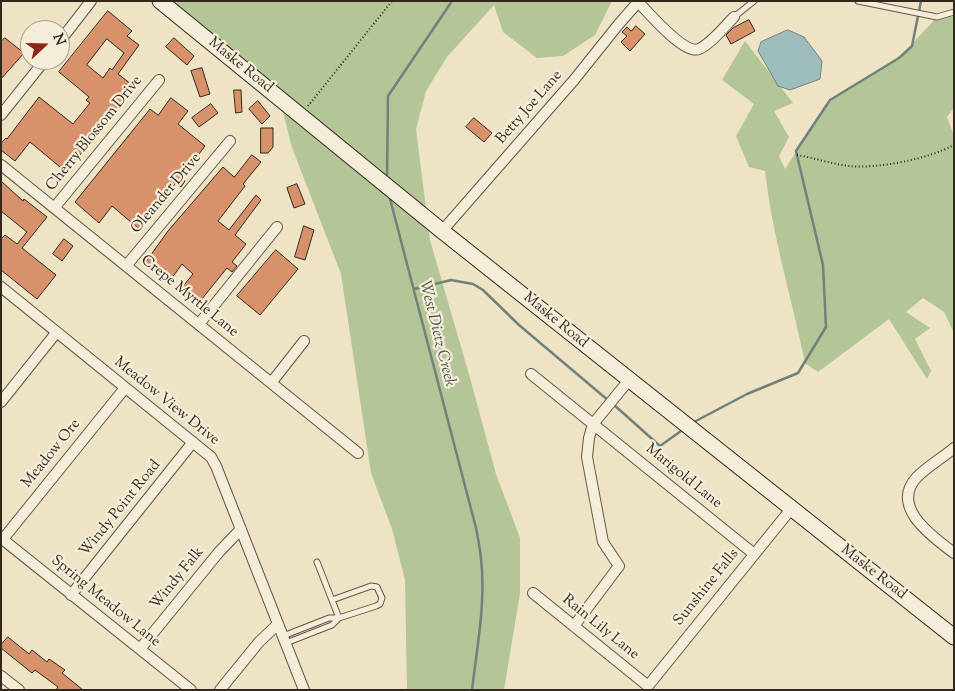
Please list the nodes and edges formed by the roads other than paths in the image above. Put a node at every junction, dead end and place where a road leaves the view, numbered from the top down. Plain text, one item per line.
1 (91, 1) edge
2 (160, 1) edge
3 (754, 1) edge
4 (858, 1) edge
5 (639, 2) edge
6 (954, 12) edge
7 (734, 17) joint
8 (70, 28) edge
9 (37, 70) edge
10 (158, 80) dead end
11 (1, 114) edge
12 (230, 141) dead end
13 (1, 165) edge
14 (54, 208) junction
15 (277, 227) dead end
16 (442, 231) junction
17 (126, 266) junction
18 (1, 286) edge
19 (199, 324) junction
20 (56, 333) junction
21 (304, 341) dead end
22 (531, 374) dead end
23 (629, 380) junction
24 (271, 383) junction
25 (125, 388) junction
26 (1, 402) edge
27 (593, 424) junction
28 (193, 442) junction
29 (954, 448) edge
30 (358, 453) dead end
31 (790, 508) junction
32 (241, 529) junction
33 (2, 538) edge
34 (954, 553) edge
35 (754, 554) junction
36 (317, 562) dead end
37 (533, 593) dead end
38 (72, 595) junction
39 (332, 600) junction
40 (339, 618) junction
41 (278, 624) junction
42 (574, 626) junction
43 (954, 637) edge
44 (284, 639) junction
45 (140, 649) junction
46 (1, 676) edge
47 (648, 686) joint
48 (19, 690) edge
49 (191, 690) edge
50 (220, 690) edge
51 (304, 690) edge

1 - 8 street
2 - 16 street, Maske Road
3 - 7 lane
4 - 6 lane
5 - 7 street, Betty Joe Lane
5 - 16 street, Betty Joe Lane
9 - 11 street
10 - 14 street, Cherry Blossom Drive
12 - 17 street, Oleander Drive
13 - 14 street, Crepe Myrtle Lane
14 - 17 street, Crepe Myrtle Lane
15 - 19 street
16 - 23 street, Maske Road
17 - 19 street, Crepe Myrtle Lane
18 - 20 street, Meadow View Drive
19 - 24 street, Crepe Myrtle Lane
20 - 25 street, Meadow View Drive
20 - 26 street
21 - 24 street
22 - 27 street, Marigold Lane
23 - 27 street
23 - 31 street, Maske Road
24 - 30 street, Crepe Myrtle Lane
25 - 28 street, Meadow View Drive
25 - 33 street, Meadow Ore
27 - 35 street, Marigold Lane
27 - 42 street
28 - 32 street, Meadow View Drive
28 - 38 street, Windy Point Road
29 - 34 street
31 - 35 street, Sunshine Falls
31 - 43 street, Maske Road
32 - 41 street, Meadow View Drive
32 - 45 street, Windy Falk
33 - 38 street, Spring Meadow Lane
35 - 47 street, Sunshine Falls
36 - 39 lane
37 - 42 street, Rain Lily Lane
38 - 45 street, Spring Meadow Lane
39 - 40 lane
39 - 40 lane
40 - 44 lane
41 - 44 street, Meadow View Drive
41 - 50 street
42 - 47 street, Rain Lily Lane
44 - 51 street, Meadow View Drive
45 - 49 street, Spring Meadow Lane
46 - 48 street

